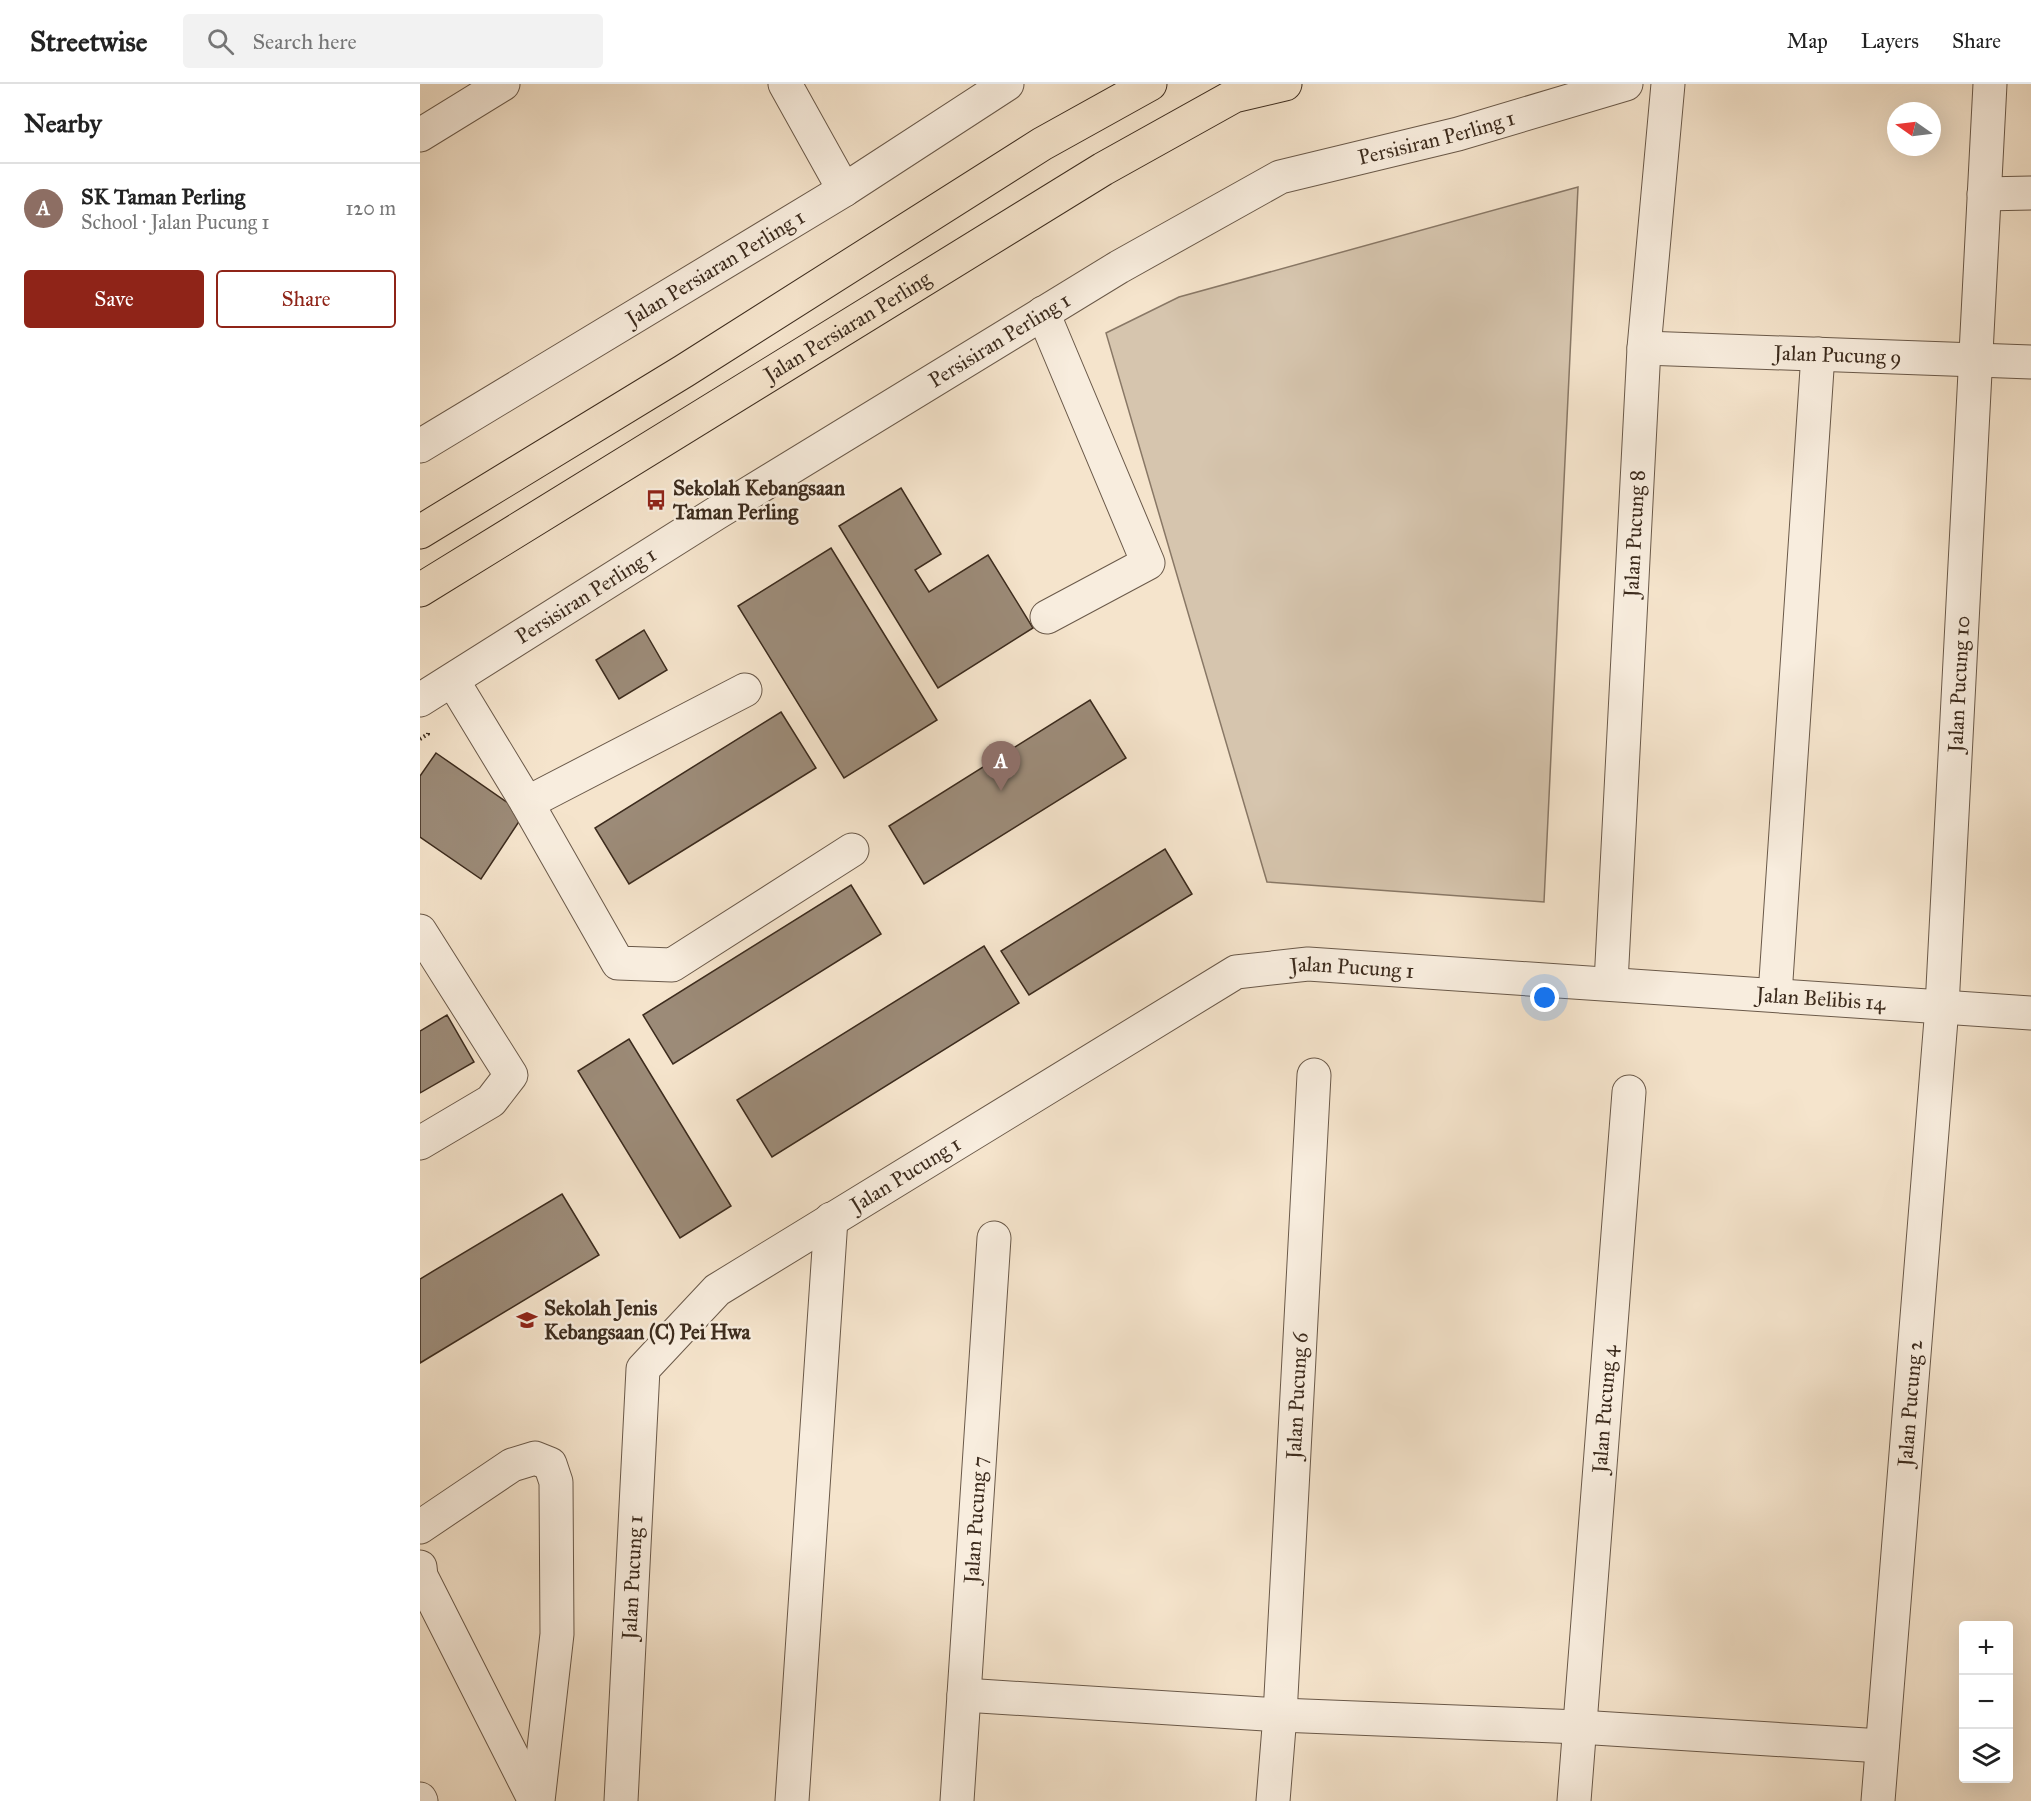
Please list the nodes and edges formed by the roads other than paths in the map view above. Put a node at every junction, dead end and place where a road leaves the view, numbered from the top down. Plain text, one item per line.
1 (503, 84) edge
2 (785, 84) edge
3 (1007, 84) edge
4 (1150, 84) edge
5 (1285, 84) edge
6 (1626, 84) edge
7 (1668, 84) edge
8 (1990, 84) edge
9 (420, 135) edge
10 (844, 190) junction
11 (2031, 193) edge
12 (1984, 194) junction
13 (1043, 313) junction
14 (1644, 348) junction
15 (1818, 354) junction
16 (1976, 360) junction
17 (2031, 362) edge
18 (424, 436) edge
19 (420, 532) edge
20 (420, 590) edge
21 (1047, 617) dead end
22 (453, 681) junction
23 (745, 690) dead end
24 (420, 700) edge
25 (527, 802) junction
26 (852, 850) dead end
27 (420, 930) edge
28 (1611, 983) junction
29 (1775, 995) junction
30 (1942, 1007) junction
31 (2031, 1013) edge
32 (1314, 1075) dead end
33 (1629, 1092) dead end
34 (420, 1143) edge
35 (831, 1219) junction
36 (994, 1238) dead end
37 (420, 1527) edge
38 (420, 1567) edge
39 (964, 1695) junction
40 (1280, 1715) junction
41 (1580, 1727) junction
42 (1882, 1746) junction
43 (537, 1801) edge
44 (621, 1801) edge
45 (792, 1801) edge
46 (957, 1801) edge
47 (1273, 1801) edge
48 (1574, 1801) edge
49 (1878, 1801) edge

1 - 9 street
2 - 10 street
3 - 10 street, Jalan Persiaran Perling 1
4 - 19 main road
5 - 20 main road, Jalan Persiaran Perling
6 - 13 street, Persisiran Perling 1
7 - 14 street, Jalan Pucung 8
8 - 12 street, Jalan Pucung 10
10 - 18 street, Jalan Persiaran Perling 1
11 - 12 street
12 - 16 street, Jalan Pucung 10
13 - 21 street
13 - 22 street, Persisiran Perling 1
14 - 15 street, Jalan Pucung 9
14 - 28 street, Jalan Pucung 8
15 - 16 street, Jalan Pucung 9
15 - 29 street
16 - 17 street, Jalan Pucung 9
16 - 30 street, Jalan Pucung 10
22 - 24 street, Persisiran Perling 1
22 - 25 street
23 - 25 street
25 - 26 street
27 - 34 street
28 - 29 street, Jalan Belibis 14
28 - 35 street, Jalan Pucung 1
29 - 30 street, Jalan Belibis 14
30 - 31 street, Jalan Belibis 14
30 - 42 street, Jalan Pucung 2
32 - 40 street, Jalan Pucung 6
33 - 41 street, Jalan Pucung 4
35 - 44 street, Jalan Pucung 1
35 - 45 street
36 - 39 street, Jalan Pucung 7
37 - 43 street
38 - 43 street
39 - 40 street
39 - 46 street, Jalan Pucung 7
40 - 41 street
40 - 47 street, Jalan Pucung 6
41 - 42 street
41 - 48 street, Jalan Pucung 4
42 - 49 street, Jalan Pucung 2

